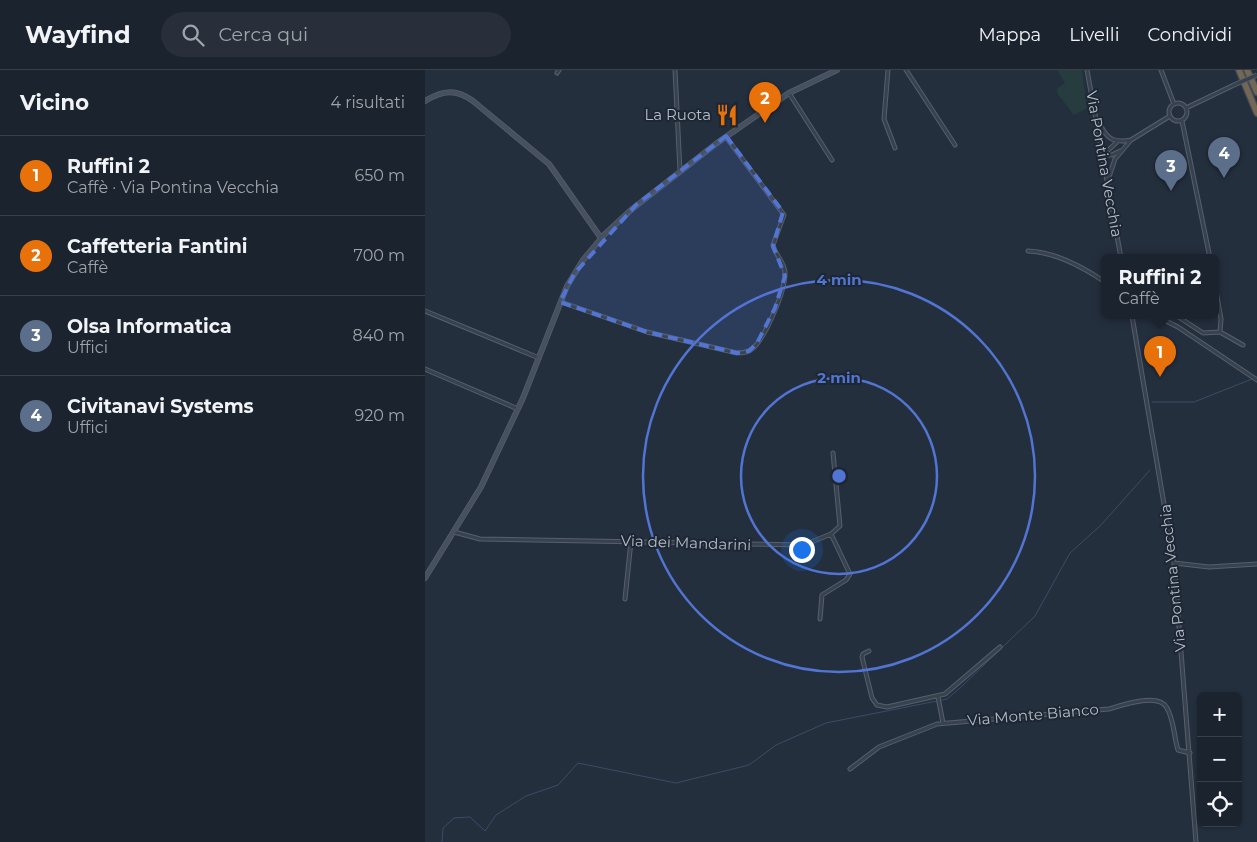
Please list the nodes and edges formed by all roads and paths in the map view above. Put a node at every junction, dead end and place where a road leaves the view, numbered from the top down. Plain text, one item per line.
1 (675, 70) edge
2 (837, 70) edge
3 (888, 70) edge
4 (906, 70) edge
5 (1087, 70) edge
6 (1161, 70) edge
7 (1239, 70) edge
8 (1247, 70) edge
9 (1257, 75) edge
10 (1257, 92) edge
11 (789, 93) junction
12 (425, 101) edge
13 (1174, 104) junction
14 (1187, 108) junction
15 (1257, 113) edge
16 (1170, 116) junction
17 (1097, 119) junction
18 (1182, 121) junction
19 (726, 136) junction
20 (1131, 140) junction
21 (1117, 142) junction
22 (955, 145) dead end
23 (895, 148) dead end
24 (1123, 149) junction
25 (1103, 155) junction
26 (832, 160) dead end
27 (680, 171) junction
28 (1107, 183) junction
29 (601, 238) junction
30 (1029, 251) dead end
31 (1120, 254) edge
32 (1208, 254) edge
33 (1101, 280) edge
34 (561, 302) junction
35 (1219, 309) edge
36 (425, 311) edge
37 (1133, 319) edge
38 (1161, 319) edge
39 (1182, 319) edge
40 (1220, 332) junction
41 (1243, 345) dead end
42 (539, 358) junction
43 (425, 369) edge
44 (1257, 381) edge
45 (518, 409) junction
46 (833, 453) dead end
47 (454, 532) junction
48 (831, 534) junction
49 (631, 541) junction
50 (1174, 563) junction
51 (1257, 564) edge
52 (425, 578) edge
53 (625, 599) dead end
54 (820, 619) dead end
55 (999, 647) dead end
56 (869, 651) dead end
57 (938, 697) junction
58 (943, 724) junction
59 (1190, 753) junction
60 (850, 769) dead end
61 (1196, 842) edge

1 - 27 street
2 - 11 main road
3 - 23 street
4 - 22 street
5 - 17 street, Via Pontina Vecchia
6 - 13 street
7 - 15 highway
8 - 10 highway
9 - 14 street, bridge
11 - 19 main road
11 - 26 street
12 - 29 main road
13 - 14 street
13 - 16 street
14 - 18 street
16 - 18 street
16 - 20 street
17 - 21 street
17 - 25 street, Via Pontina Vecchia
18 - 32 street
19 - 27 main road
19 - 34 street
20 - 21 street
20 - 24 street
21 - 25 street
24 - 25 street
24 - 28 street
25 - 28 street, Via Pontina Vecchia
27 - 29 main road
28 - 31 street, Via Pontina Vecchia
29 - 34 main road
30 - 33 street
34 - 42 main road
35 - 40 street
36 - 42 street
37 - 50 street, Via Pontina Vecchia
38 - 44 street
39 - 40 street
40 - 41 street
42 - 45 main road
43 - 45 street
45 - 47 main road
46 - 48 street
47 - 49 street, Via dei Mandarini
47 - 52 main road
48 - 49 street, Via dei Mandarini
48 - 54 street
49 - 53 street
50 - 51 street
50 - 59 street, Via Pontina Vecchia
55 - 57 street
56 - 57 street
57 - 58 street
58 - 59 street, Via Monte Bianco
58 - 60 street, Via Monte Bianco
59 - 61 street, Via Pontina Vecchia

